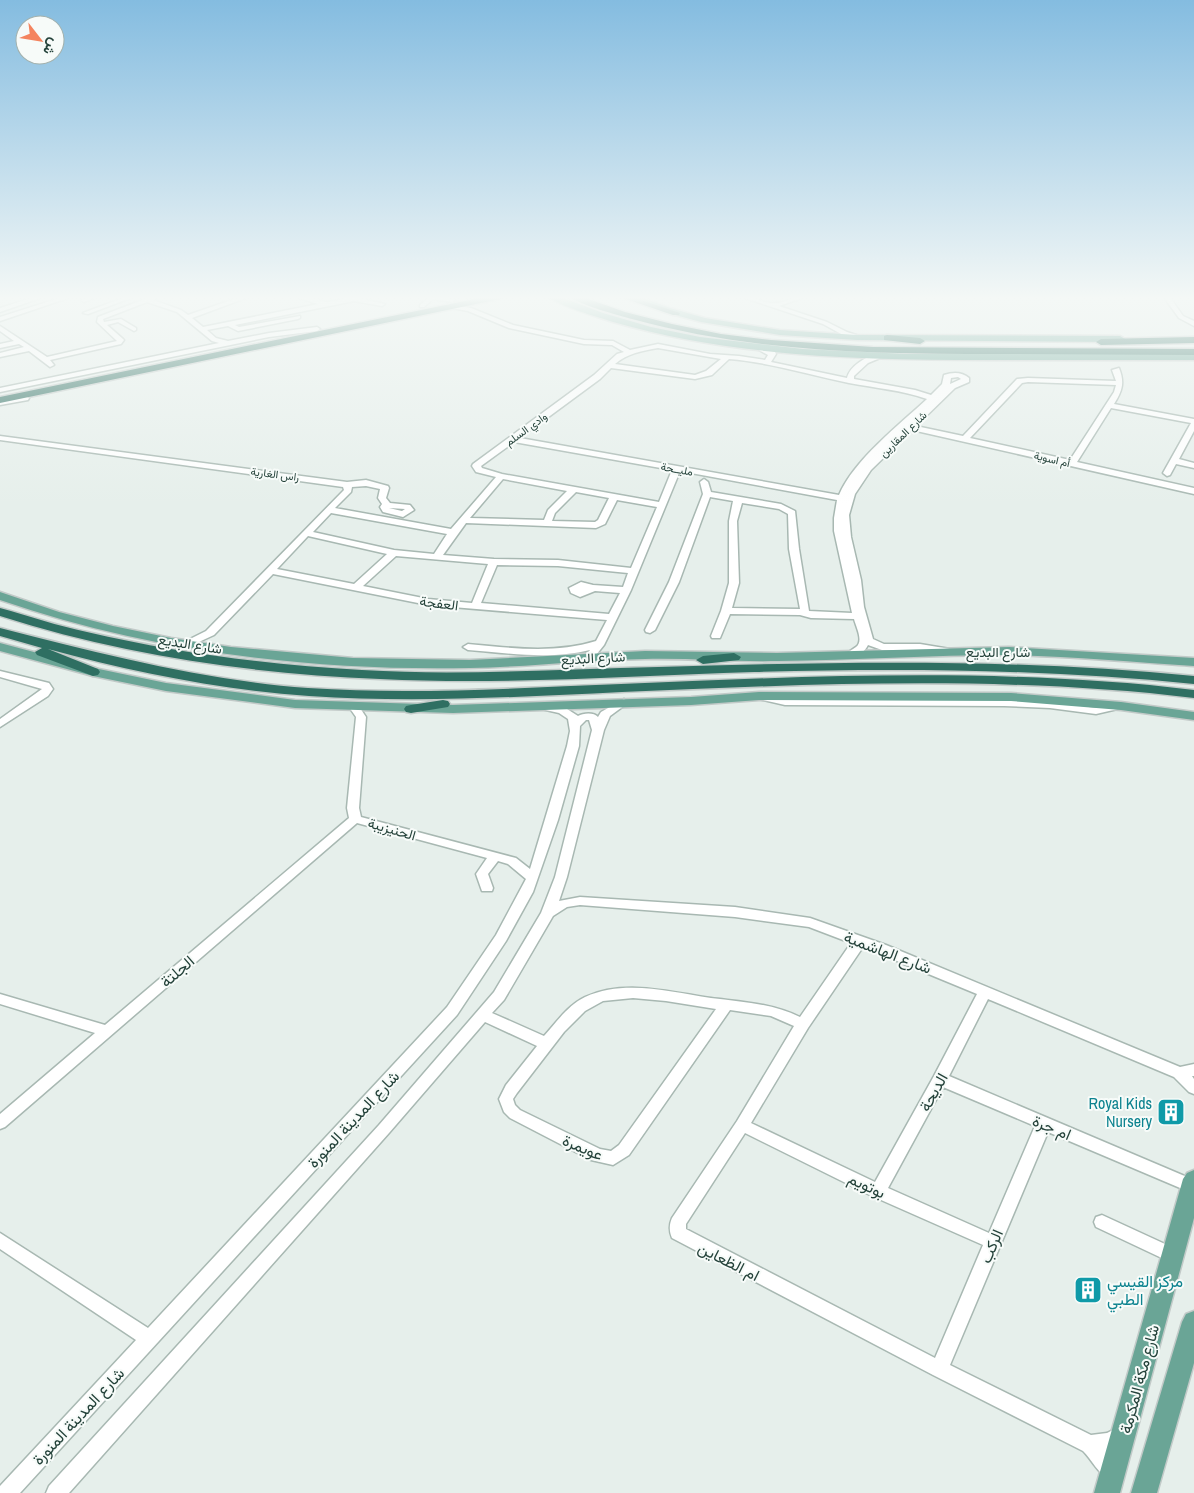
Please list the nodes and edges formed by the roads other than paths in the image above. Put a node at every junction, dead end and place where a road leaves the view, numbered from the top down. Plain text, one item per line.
1 (115, 366) edge
2 (138, 366) edge
3 (165, 366) edge
4 (611, 366) joint
5 (717, 366) edge
6 (787, 366) edge
7 (860, 366) edge
8 (1116, 370) dead end
9 (851, 381) junction
10 (1120, 383) junction
11 (26, 384) junction
12 (0, 385) edge
13 (0, 390) edge
14 (0, 394) edge
15 (0, 401) edge
16 (1111, 406) junction
17 (1194, 422) edge
18 (908, 426) junction
19 (0, 438) edge
20 (513, 439) junction
21 (966, 439) junction
22 (1175, 461) junction
23 (1072, 463) junction
24 (1194, 466) edge
25 (677, 469) junction
26 (1167, 473) dead end
27 (501, 476) junction
28 (704, 482) dead end
29 (347, 485) junction
30 (574, 489) junction
31 (1194, 491) edge
32 (707, 494) junction
33 (614, 496) junction
34 (846, 498) junction
35 (738, 499) junction
36 (387, 505) dead end
37 (660, 505) junction
38 (329, 510) junction
39 (464, 520) junction
40 (547, 523) junction
41 (453, 532) junction
42 (306, 533) junction
43 (394, 553) junction
44 (437, 556) junction
45 (494, 562) junction
46 (270, 570) junction
47 (634, 571) junction
48 (355, 588) junction
49 (591, 588) dead end
50 (626, 590) junction
51 (0, 596) edge
52 (0, 605) edge
53 (475, 607) junction
54 (726, 611) junction
55 (802, 611) junction
56 (0, 612) edge
57 (859, 613) junction
58 (612, 617) junction
59 (22, 619) junction
60 (650, 630) dead end
61 (0, 632) edge
62 (210, 632) junction
63 (716, 636) dead end
64 (0, 638) edge
65 (600, 643) junction
66 (188, 644) junction
67 (0, 646) edge
68 (468, 647) dead end
69 (213, 648) junction
70 (954, 652) junction
71 (850, 655) junction
72 (614, 656) junction
73 (510, 657) junction
74 (734, 657) junction
75 (588, 658) junction
76 (1194, 663) edge
77 (93, 672) junction
78 (1, 675) edge
79 (471, 675) junction
80 (1194, 680) edge
81 (1160, 683) junction
82 (1194, 694) edge
83 (759, 696) junction
84 (910, 696) junction
85 (536, 699) junction
86 (624, 702) junction
87 (1121, 706) junction
88 (354, 707) junction
89 (1193, 713) edge
90 (0, 724) edge
91 (576, 724) junction
92 (598, 730) junction
93 (355, 819) junction
94 (495, 857) junction
95 (540, 857) junction
96 (512, 861) junction
97 (532, 877) junction
98 (561, 877) junction
99 (487, 888) dead end
100 (580, 901) junction
101 (548, 913) junction
102 (860, 940) junction
103 (985, 991) junction
104 (0, 999) edge
105 (726, 1005) junction
106 (482, 1015) junction
107 (803, 1024) junction
108 (108, 1031) junction
109 (547, 1044) junction
110 (1194, 1070) edge
111 (1179, 1073) junction
112 (940, 1079) junction
113 (1194, 1088) edge
114 (0, 1123) edge
115 (1044, 1123) junction
116 (742, 1125) junction
117 (1193, 1182) edge
118 (878, 1190) junction
119 (1102, 1222) dead end
120 (0, 1240) edge
121 (993, 1242) junction
122 (1172, 1254) junction
123 (1194, 1322) edge
124 (149, 1339) junction
125 (1190, 1346) edge
126 (939, 1369) junction
127 (1125, 1434) junction
128 (1090, 1444) junction
129 (1110, 1484) edge
130 (7, 1493) edge
131 (56, 1493) edge
132 (1144, 1493) edge

1 - 11 street
2 - 14 highway
3 - 15 highway
4 - 5 street
4 - 20 street, وادي السلم
6 - 9 street
7 - 9 street
8 - 10 street
9 - 18 street, شارع المقارين
10 - 16 street
10 - 21 street
11 - 12 street
11 - 13 street
16 - 17 street
16 - 23 street
17 - 22 street
18 - 21 street, أم اسوية
18 - 34 street, شارع المقارين
19 - 29 street, راس الغارية
20 - 25 street, مليــحة
20 - 27 street, وادي السلم
21 - 23 street, أم اسوية
22 - 24 street
22 - 26 street
23 - 31 street, أم اسوية
25 - 34 street, مليــحة
25 - 37 street
27 - 30 street
27 - 39 street
28 - 32 street
29 - 36 street, راس الغارية
29 - 38 street
30 - 33 street
30 - 40 street
32 - 35 street
32 - 60 street
33 - 37 street
33 - 40 street
34 - 57 street, شارع المقارين
35 - 54 street
35 - 55 street
37 - 47 street
38 - 41 street
38 - 42 street
39 - 40 street
39 - 41 street
41 - 44 street
42 - 43 street
42 - 46 street
43 - 44 street
43 - 48 street
44 - 45 street
45 - 47 street
45 - 53 street
46 - 48 street, العفجة
46 - 62 street
47 - 50 street
48 - 53 street, العفجة
49 - 50 street
50 - 58 street
51 - 66 main road, شارع البديع
52 - 59 highway
53 - 58 street, العفجة
54 - 55 street
54 - 63 street
55 - 57 street
56 - 59 highway, شارع البديع
57 - 70 street, شارع المقارين
57 - 71 street, شارع المقارين
58 - 65 street
59 - 79 highway, شارع البديع
61 - 85 highway, شارع البديع
62 - 66 street
62 - 69 street
64 - 77 highway
65 - 72 street
65 - 73 street
65 - 75 street
66 - 69 main road, شارع البديع
67 - 77 main road, شارع البديع
68 - 73 street
69 - 73 main road, شارع البديع
70 - 71 main road, شارع البديع
70 - 76 main road, شارع البديع
71 - 74 main road, شارع البديع
72 - 74 main road, شارع البديع
72 - 75 main road, شارع البديع
73 - 75 main road, شارع البديع
74 - 79 highway
77 - 88 main road, شارع البديع
78 - 90 street
79 - 81 highway, شارع البديع
80 - 81 highway
81 - 82 highway, شارع البديع
81 - 85 highway, شارع البديع
83 - 84 main road, شارع البديع
83 - 86 main road, شارع البديع
83 - 87 street, شارع البديع
84 - 87 main road, شارع البديع
84 - 89 main road
85 - 86 main road, شارع البديع
85 - 88 main road, شارع البديع
85 - 91 street
86 - 92 street, شارع المدينة المنورة
87 - 89 main road, شارع البديع
88 - 93 street, الحنيزيبة
91 - 92 street
91 - 95 street, شارع المدينة المنورة
92 - 98 street, شارع المدينة المنورة
93 - 94 street, الحنيزيبة
93 - 108 street, الجلتة
94 - 96 street, الحنيزيبة
94 - 99 street
95 - 96 street, الحنيزيبة
95 - 97 street, شارع المدينة المنورة
96 - 97 street, الحنيزيبة
97 - 124 street, شارع المدينة المنورة
98 - 100 street
98 - 101 street, شارع المدينة المنورة
100 - 101 street, شارع الهاشمية
100 - 102 street, شارع الهاشمية
101 - 106 street, شارع المدينة المنورة
102 - 103 street, شارع الهاشمية
102 - 107 street, ام الظعاين
103 - 111 street, شارع الهاشمية
103 - 112 street, الديحة
104 - 108 street
105 - 107 street, عويمرة
105 - 109 street, عويمرة
105 - 109 street, عويمرة
106 - 109 street
106 - 131 street, شارع المدينة المنورة
107 - 116 street, ام الظعاين
108 - 114 street, الجلتة
110 - 111 street
111 - 113 street, شارع الهاشمية
112 - 115 street, ام جرة
112 - 118 street, الديحة
115 - 117 street, ام جرة
115 - 121 street, الركب
116 - 118 street, بوتويم
116 - 126 street, ام الظعاين
117 - 122 main road, شارع مكة المكرمة
118 - 121 street, بوتويم
119 - 122 street
120 - 124 street
121 - 126 street, الركب
122 - 127 main road, شارع مكة المكرمة
123 - 125 main road
124 - 130 street, شارع المدينة المنورة
125 - 132 main road
126 - 128 street, ام الظعاين
127 - 128 street
127 - 129 main road, شارع مكة المكرمة
128 - 129 street, ام الظعاين

